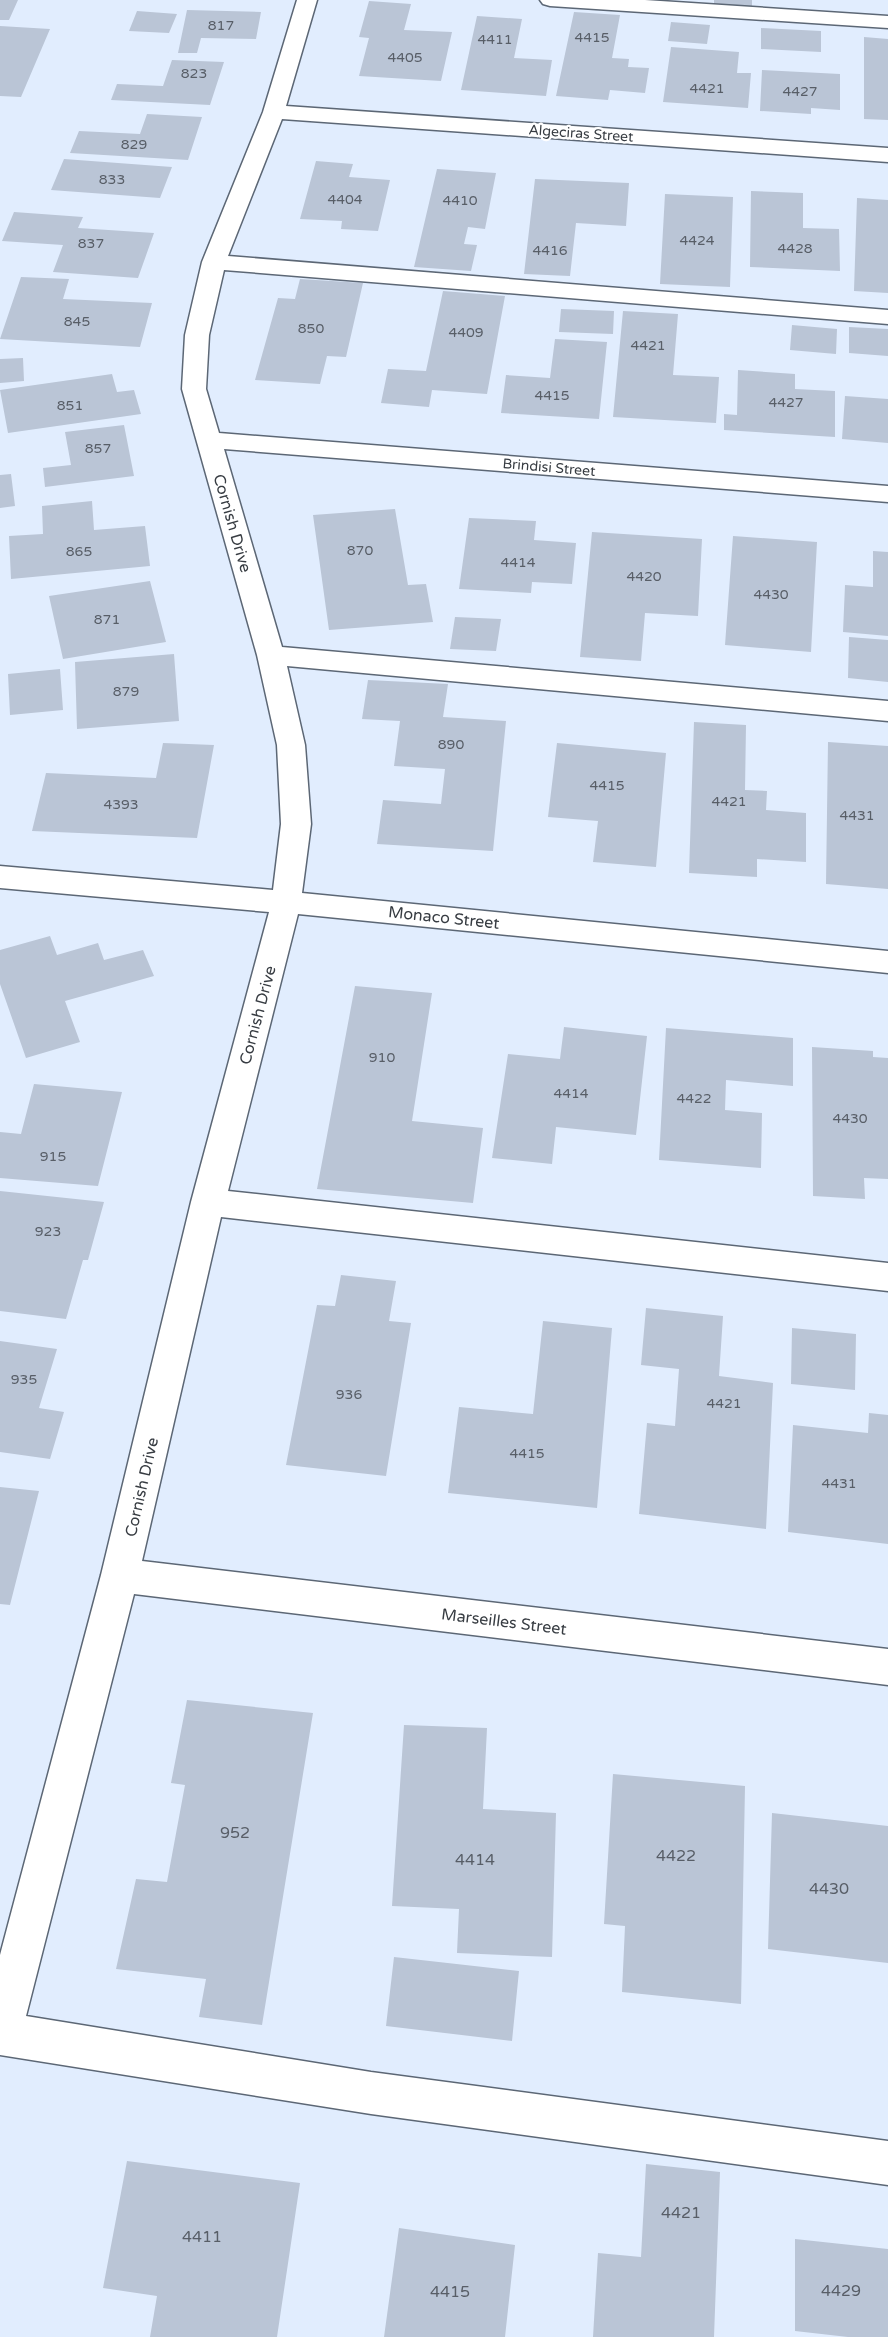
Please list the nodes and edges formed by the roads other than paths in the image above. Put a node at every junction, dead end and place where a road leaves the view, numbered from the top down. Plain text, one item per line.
1 (307, 0) edge
2 (550, 0) edge
3 (888, 22) edge
4 (273, 112) junction
5 (888, 155) edge
6 (214, 261) junction
7 (888, 317) edge
8 (209, 440) junction
9 (888, 494) edge
10 (271, 655) junction
11 (888, 711) edge
12 (0, 877) edge
13 (286, 903) junction
14 (888, 962) edge
15 (208, 1202) junction
16 (888, 1277) edge
17 (120, 1575) junction
18 (888, 1667) edge
19 (0, 2033) edge
20 (888, 2163) edge

1 - 4 street, Cornish Drive
2 - 3 street
4 - 5 street, Algeciras Street
4 - 6 street, Cornish Drive
6 - 7 street
6 - 8 street, Cornish Drive
8 - 9 street, Brindisi Street
8 - 10 street, Cornish Drive
10 - 11 street
10 - 13 street, Cornish Drive
12 - 13 street, Monaco Street
13 - 14 street, Monaco Street
13 - 15 street, Cornish Drive
15 - 16 street
15 - 17 street, Cornish Drive
17 - 18 street, Marseilles Street
17 - 19 street, Cornish Drive
19 - 20 street

